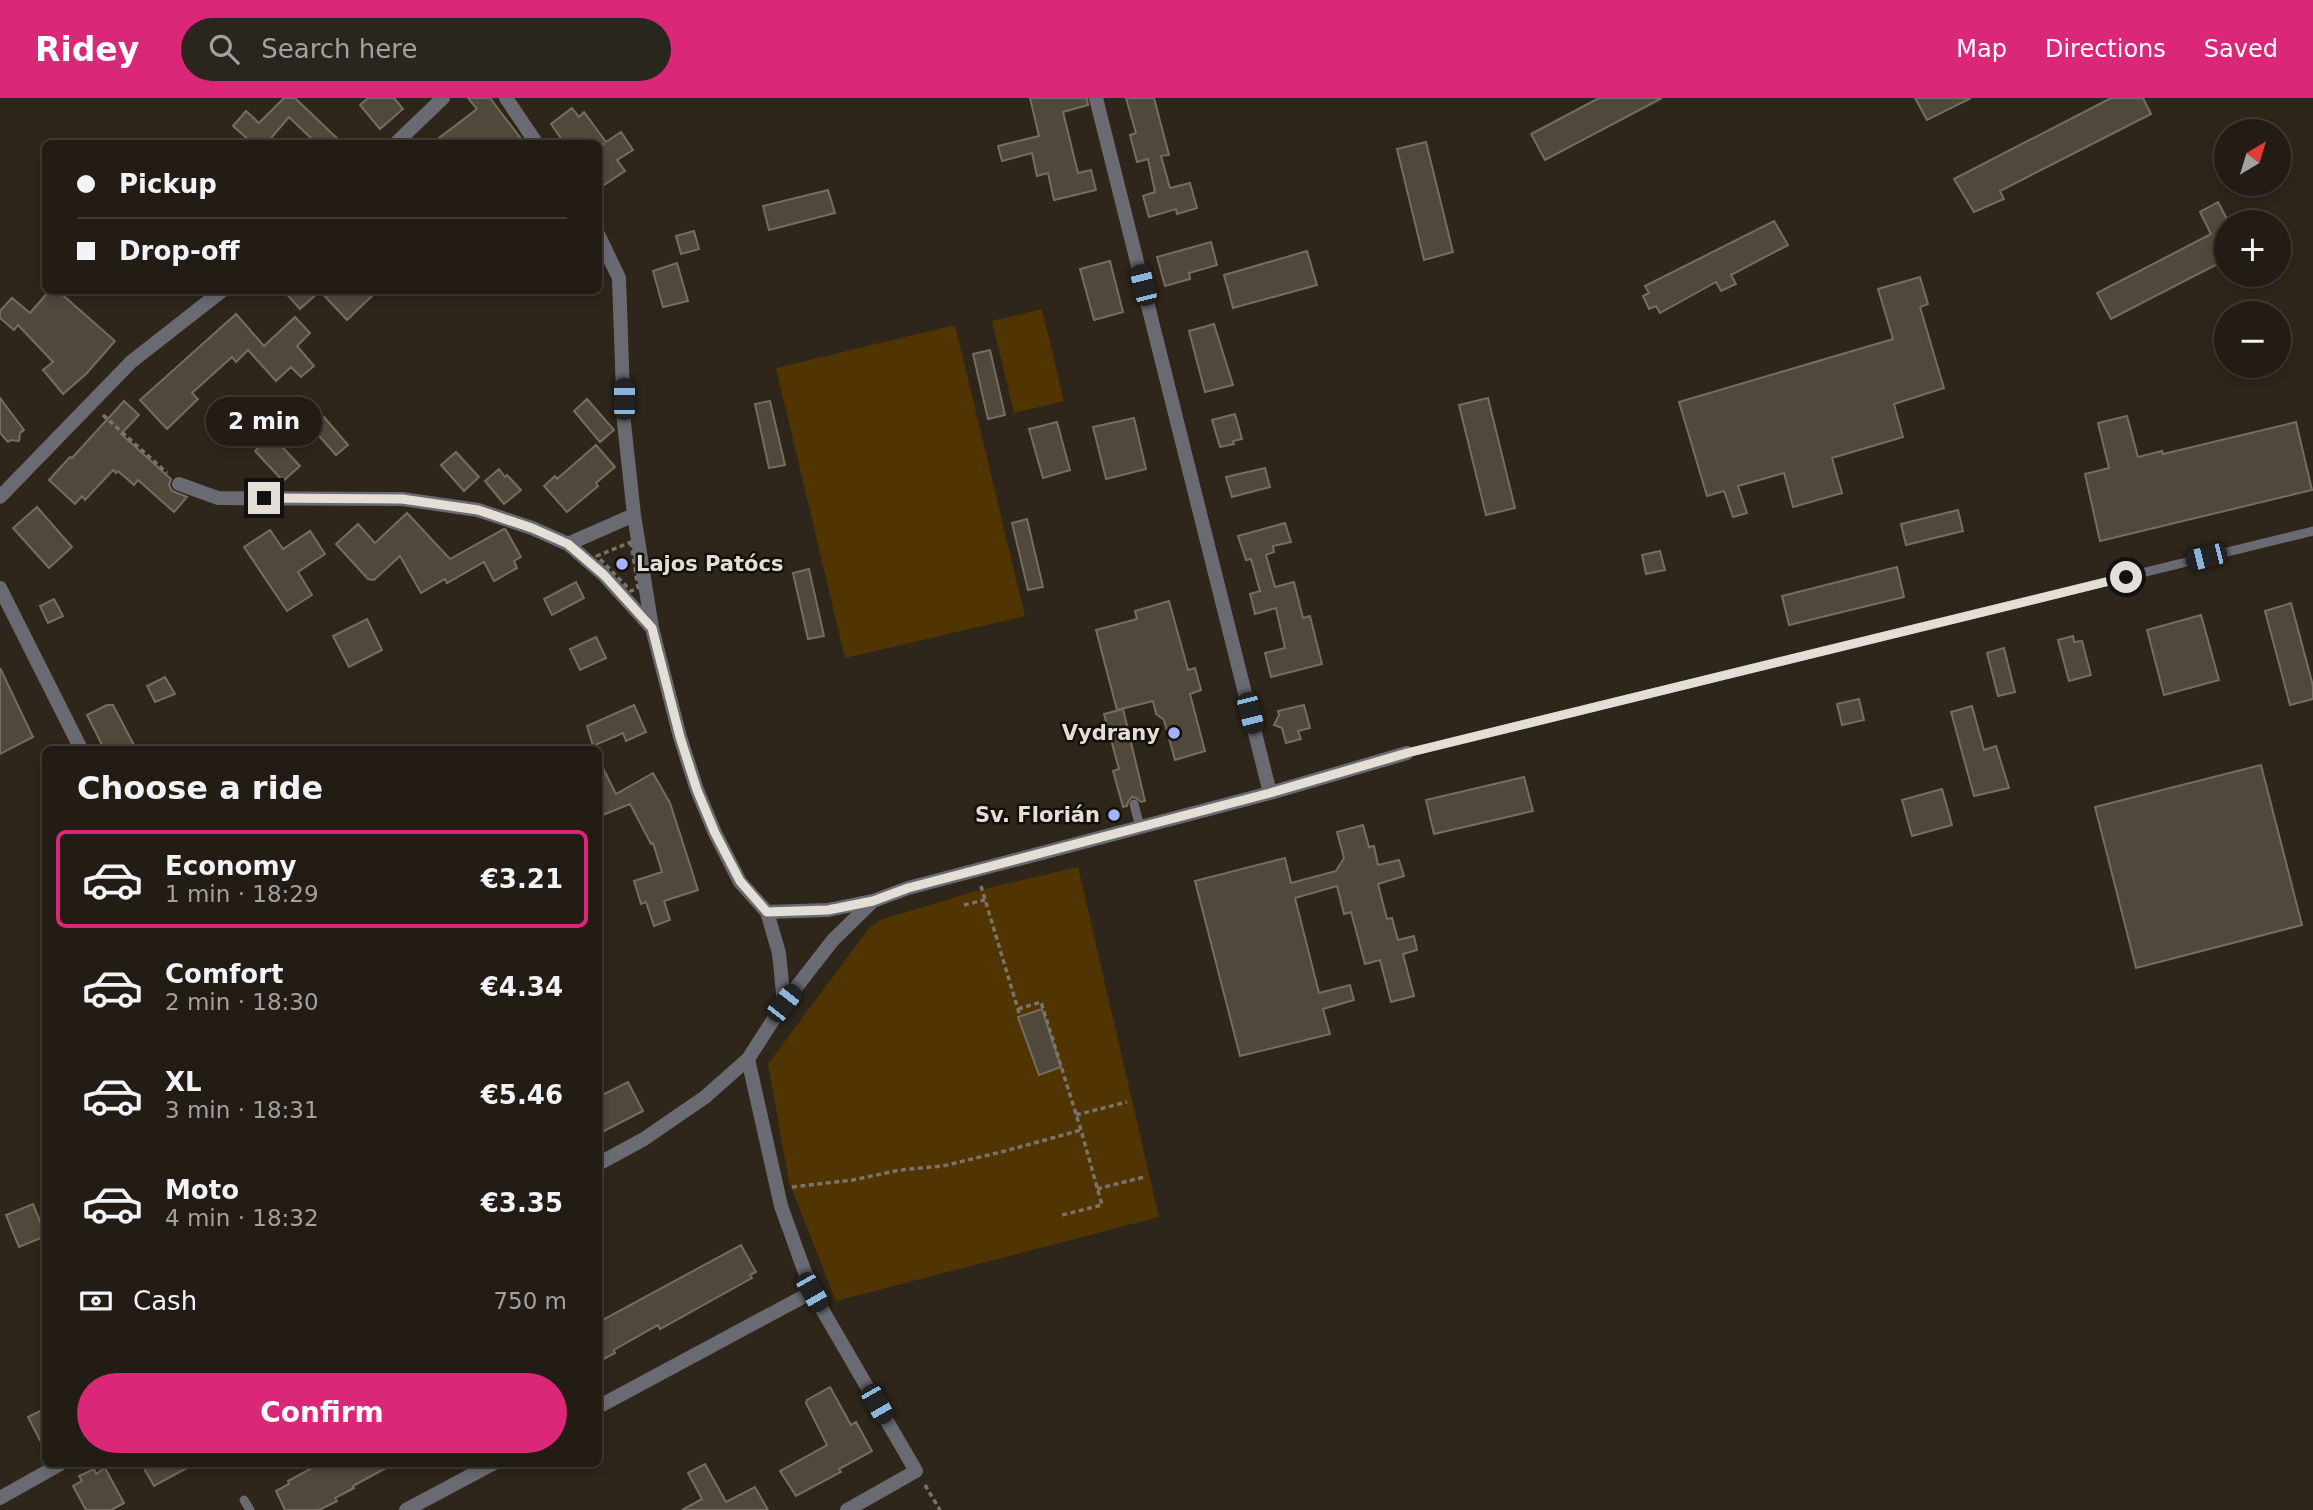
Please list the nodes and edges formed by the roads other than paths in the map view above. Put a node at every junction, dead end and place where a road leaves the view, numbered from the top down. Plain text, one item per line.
1 (443, 98) edge
2 (506, 98) edge
3 (1096, 98) edge
4 (399, 140) edge
5 (534, 140) edge
6 (602, 242) edge
7 (218, 294) edge
8 (179, 484) road end
9 (0, 497) edge
10 (634, 515) junction
11 (2313, 531) edge
12 (568, 544) junction
13 (0, 588) edge
14 (652, 628) junction
15 (79, 746) edge
16 (1407, 753) joint
17 (1270, 793) junction
18 (1134, 804) dead end
19 (1140, 827) junction
20 (873, 901) junction
21 (767, 912) junction
22 (784, 1003) junction
23 (748, 1059) junction
24 (602, 1162) edge
25 (812, 1292) junction
26 (602, 1405) edge
27 (55, 1467) edge
28 (487, 1467) edge
29 (0, 1498) edge
30 (244, 1500) dead end
31 (250, 1510) edge
32 (406, 1510) edge
33 (847, 1510) edge

1 - 4 street
2 - 5 street
3 - 17 street
6 - 10 street
7 - 9 street
8 - 12 street
10 - 12 street
10 - 14 street
11 - 16 lane
12 - 14 street
13 - 15 street
14 - 21 street
16 - 17 street
17 - 19 street
18 - 19 lane
19 - 20 street
20 - 21 street
20 - 22 street
21 - 22 street
22 - 23 street
23 - 24 street
23 - 25 street
25 - 26 street
25 - 33 street
27 - 29 street
28 - 32 street
30 - 31 lane

